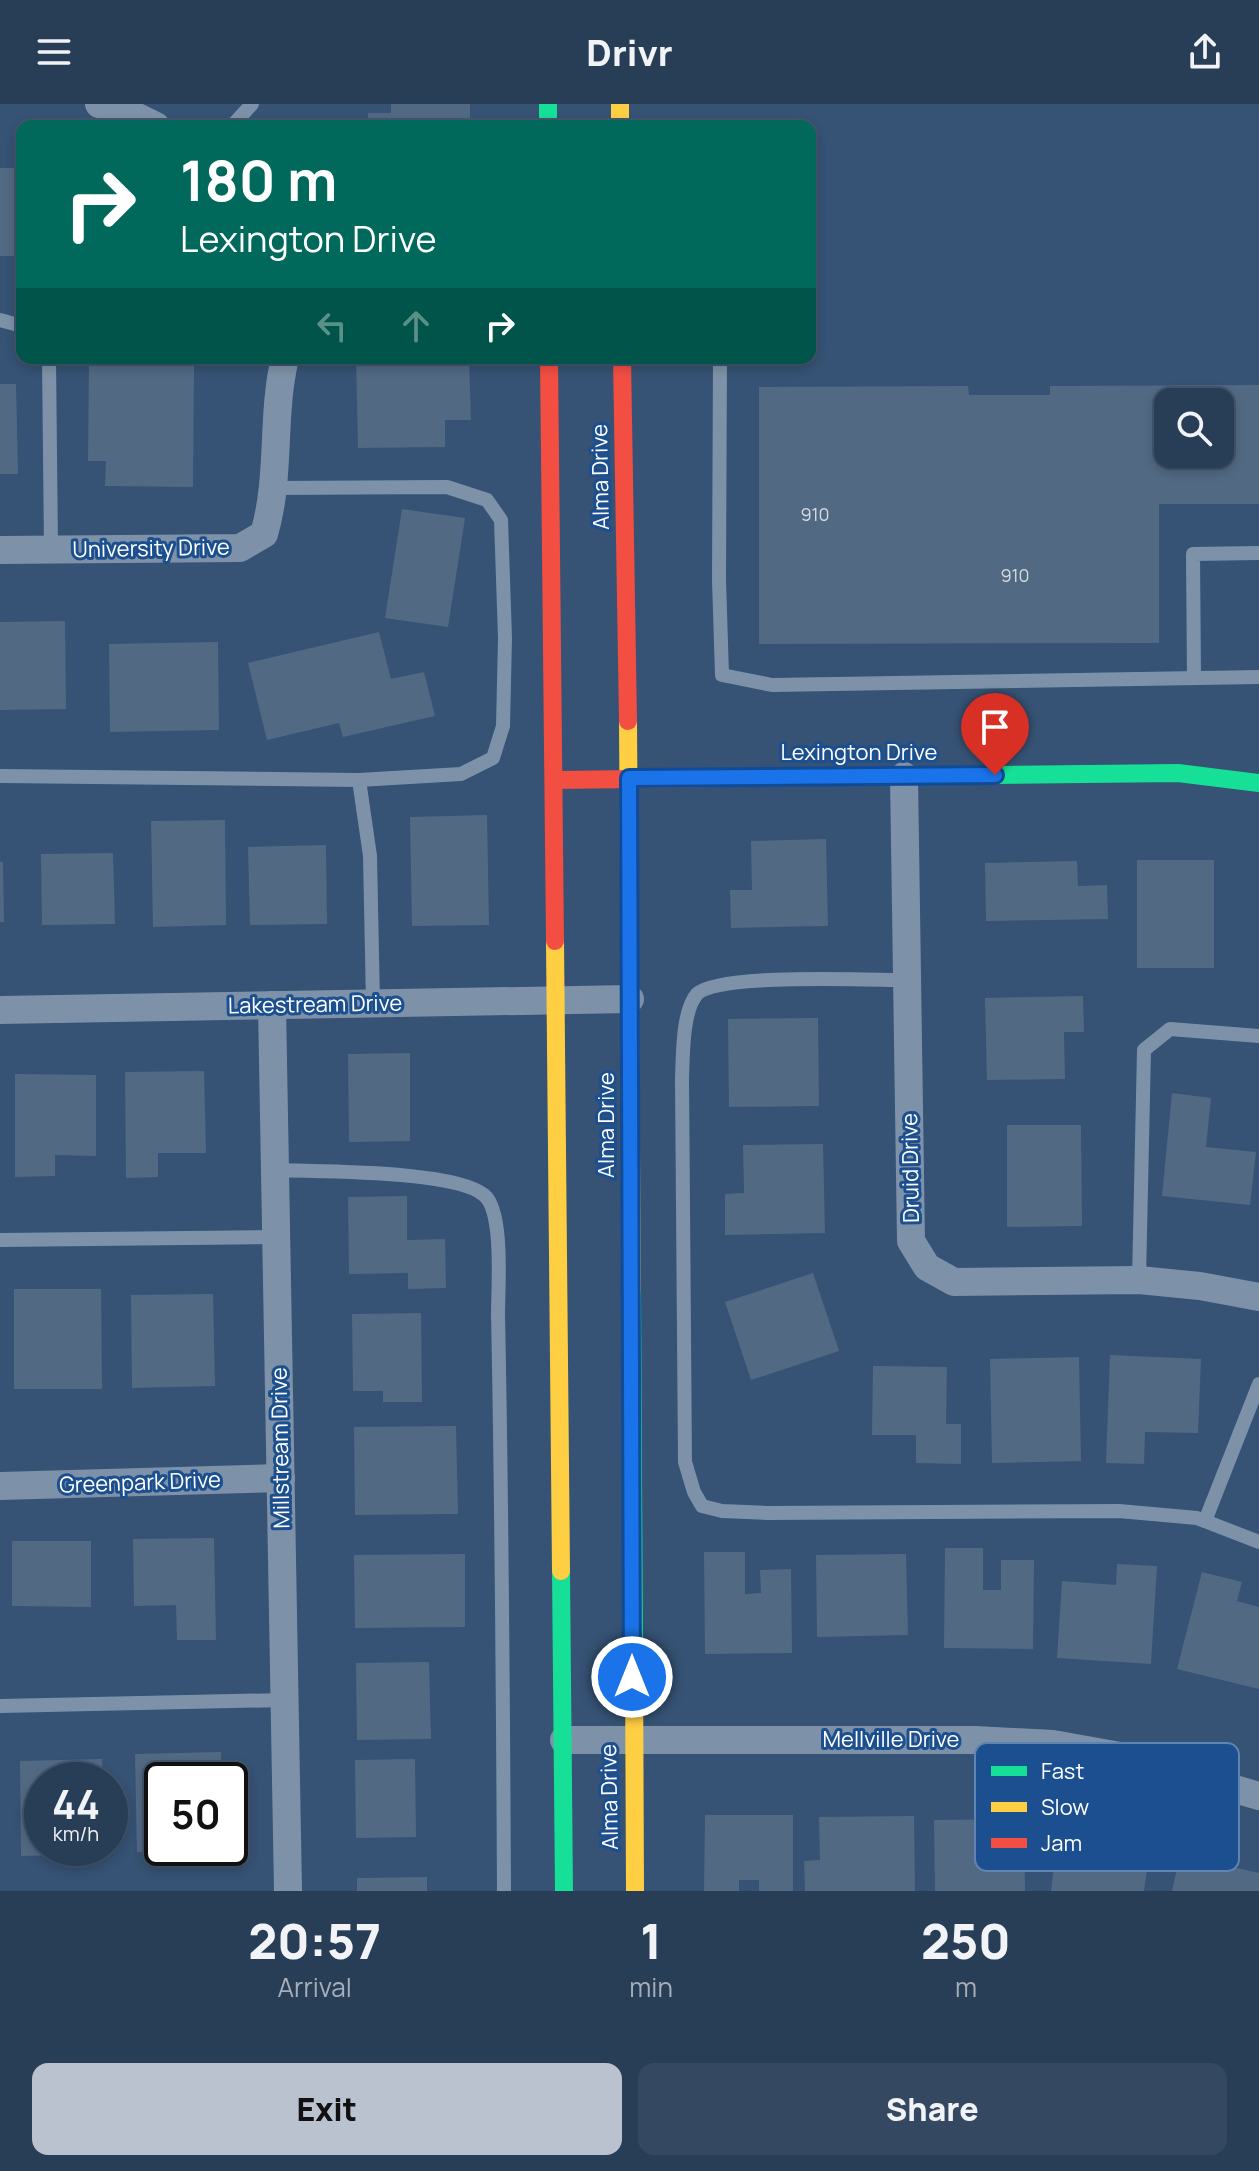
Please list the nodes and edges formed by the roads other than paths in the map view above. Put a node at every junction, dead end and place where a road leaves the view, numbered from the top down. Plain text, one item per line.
1 (99, 104) edge
2 (252, 104) edge
3 (144, 120) edge
4 (237, 120) edge
5 (49, 364) edge
6 (284, 364) edge
7 (549, 364) edge
8 (622, 364) edge
9 (720, 364) edge
10 (273, 488) junction
11 (51, 549) junction
12 (0, 550) edge
13 (1259, 553) edge
14 (1259, 677) edge
15 (1194, 678) junction
16 (0, 776) edge
17 (904, 776) junction
18 (629, 778) junction
19 (359, 780) junction
20 (554, 780) junction
21 (1259, 783) edge
22 (905, 980) junction
23 (630, 999) junction
24 (555, 1000) junction
25 (373, 1003) junction
26 (272, 1005) junction
27 (0, 1010) edge
28 (1259, 1036) edge
29 (276, 1170) junction
30 (277, 1237) junction
31 (0, 1240) edge
32 (1139, 1280) junction
33 (1259, 1297) edge
34 (1259, 1384) edge
35 (281, 1478) junction
36 (0, 1486) edge
37 (1205, 1521) junction
38 (1259, 1542) edge
39 (285, 1700) junction
40 (0, 1706) edge
41 (632, 1739) junction
42 (564, 1740) junction
43 (1034, 1743) edge
44 (1239, 1790) edge
45 (1259, 1796) edge
46 (288, 1891) edge
47 (504, 1891) edge
48 (564, 1891) edge
49 (635, 1891) edge

1 - 3 street
2 - 4 lane
5 - 11 lane
6 - 10 street, University Drive
7 - 20 main road, Alma Drive
8 - 18 main road, Alma Drive
9 - 15 lane
10 - 11 street, University Drive
10 - 19 lane
11 - 12 street, University Drive
13 - 15 lane
14 - 15 lane
16 - 19 lane
17 - 18 main road, Lexington Drive
17 - 21 main road, Lexington Drive
17 - 22 street, Druid Drive
18 - 20 main road, Lexington Drive
18 - 23 main road, Alma Drive
19 - 25 lane
20 - 24 main road, Alma Drive
22 - 32 street, Druid Drive
22 - 37 lane
23 - 24 street, Lakestream Drive
23 - 41 main road, Alma Drive
24 - 25 street, Lakestream Drive
24 - 42 main road, Alma Drive
25 - 26 street, Lakestream Drive
26 - 27 street, Lakestream Drive
26 - 29 street, Millstream Drive
28 - 32 lane
29 - 30 street, Millstream Drive
29 - 47 lane
30 - 31 lane
30 - 35 street, Millstream Drive
32 - 33 street, Druid Drive
34 - 37 lane
35 - 36 street, Greenpark Drive
35 - 39 street, Millstream Drive
37 - 38 lane
39 - 40 lane
39 - 46 street, Millstream Drive
41 - 42 street, Mellville Drive
41 - 43 street, Mellville Drive
41 - 49 main road, Alma Drive
42 - 48 main road, Alma Drive
44 - 45 street, Mellville Drive

